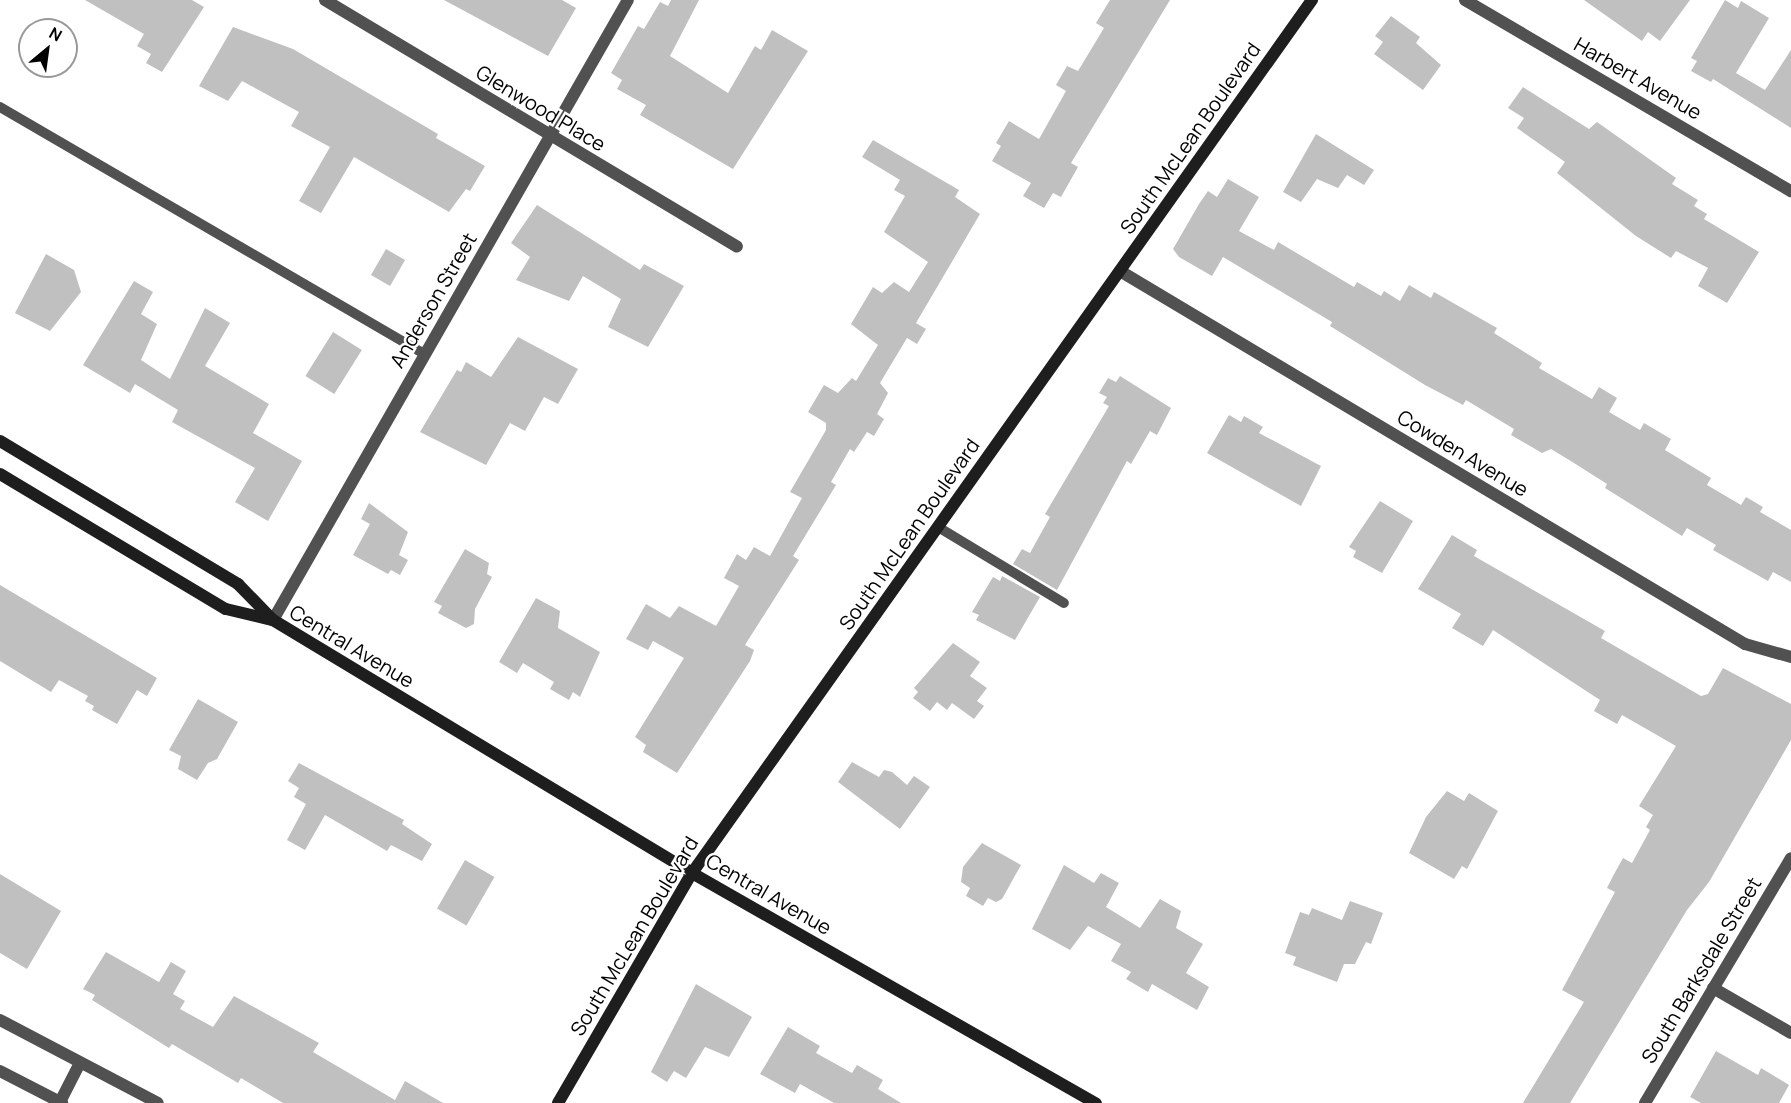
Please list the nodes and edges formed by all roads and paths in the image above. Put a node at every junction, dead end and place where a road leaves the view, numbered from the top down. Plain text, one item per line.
1 (325, 0) edge
2 (628, 0) edge
3 (1312, 0) edge
4 (1465, 0) edge
5 (0, 107) edge
6 (549, 136) junction
7 (1791, 191) edge
8 (737, 247) dead end
9 (1120, 271) junction
10 (424, 354) junction
11 (0, 441) edge
12 (0, 474) edge
13 (938, 527) junction
14 (1064, 603) dead end
15 (273, 620) junction
16 (1791, 657) edge
17 (1791, 858) edge
18 (692, 873) junction
19 (1713, 988) junction
20 (0, 1020) edge
21 (1791, 1033) edge
22 (80, 1063) junction
23 (0, 1071) edge
24 (61, 1103) edge
25 (158, 1103) edge
26 (558, 1103) edge
27 (1096, 1103) edge
28 (1645, 1103) edge

1 - 6 street, Glenwood Place
2 - 6 street, Anderson Street
3 - 9 main road, South McLean Boulevard
4 - 7 street, Harbert Avenue
5 - 10 lane
6 - 8 street, Glenwood Place
6 - 10 street, Anderson Street
9 - 13 main road, South McLean Boulevard
9 - 16 street, Cowden Avenue
10 - 15 street, Anderson Street
11 - 15 main road, Central Avenue
12 - 15 main road, Central Avenue
13 - 14 lane
13 - 18 main road, South McLean Boulevard
15 - 18 main road, Central Avenue
17 - 19 street, South Barksdale Street
18 - 26 main road, South McLean Boulevard
18 - 27 main road, Central Avenue
19 - 21 street
19 - 28 street, South Barksdale Street
20 - 22 street
22 - 24 street
22 - 25 street
23 - 24 street

